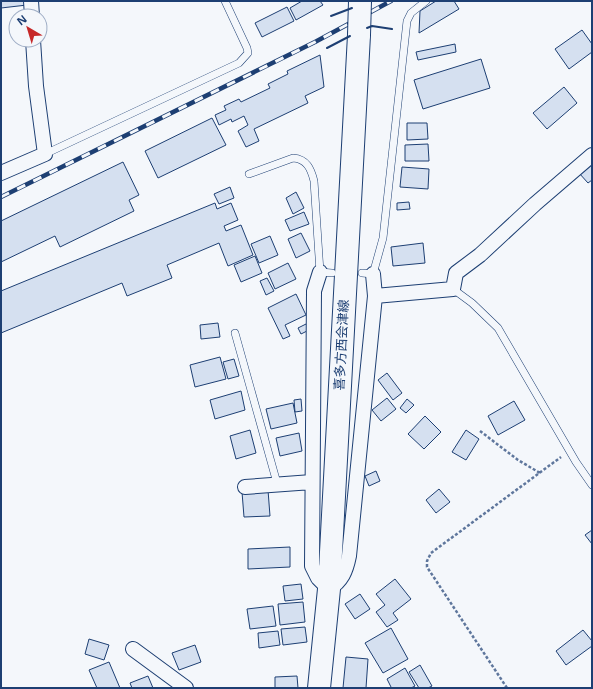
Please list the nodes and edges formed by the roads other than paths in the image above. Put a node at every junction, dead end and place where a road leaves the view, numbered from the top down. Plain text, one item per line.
1 (225, 1) edge
2 (360, 1) edge
3 (426, 1) edge
4 (34, 48) edge
5 (45, 154) junction
6 (592, 155) edge
7 (1, 173) edge
8 (249, 174) dead end
9 (326, 272) joint
10 (367, 274) joint
11 (453, 289) junction
12 (375, 296) junction
13 (235, 333) dead end
14 (312, 482) junction
15 (277, 484) junction
16 (592, 485) edge
17 (245, 487) dead end
18 (329, 590) junction
19 (133, 649) dead end
20 (186, 688) edge
21 (319, 688) edge

1 - 5 lane
2 - 18 main road, 喜多方西会津線, bridge
3 - 10 lane
4 - 5 street
5 - 7 street
6 - 11 street
8 - 9 lane
9 - 14 street
10 - 12 street
11 - 12 street
11 - 16 lane
12 - 18 street
13 - 15 lane
14 - 15 street
14 - 18 street
15 - 17 street
18 - 21 main road, 喜多方西会津線
19 - 20 street

